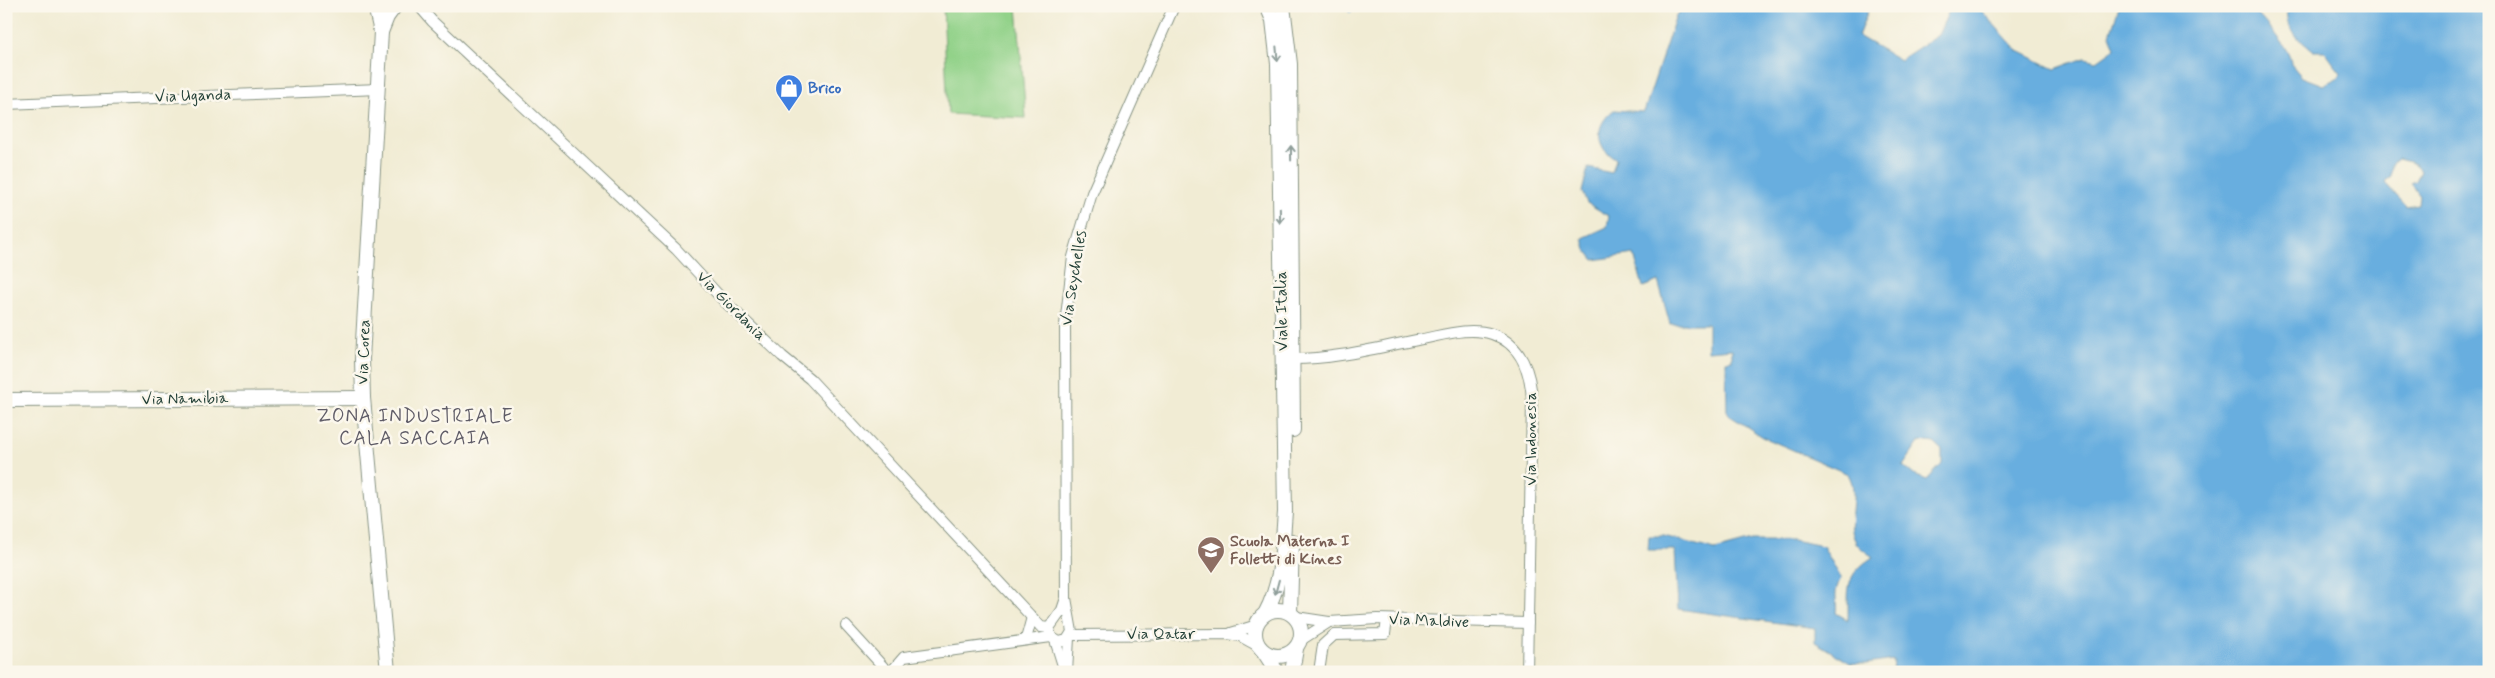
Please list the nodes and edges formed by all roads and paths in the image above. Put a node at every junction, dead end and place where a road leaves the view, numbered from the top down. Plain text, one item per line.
1 (376, 6) edge
2 (395, 6) edge
3 (419, 6) edge
4 (1174, 6) edge
5 (1267, 6) edge
6 (1283, 6) edge
7 (381, 32) junction
8 (379, 89) junction
9 (6, 104) edge
10 (1293, 359) junction
11 (363, 398) junction
12 (6, 400) edge
13 (1066, 598) junction
14 (1293, 615) junction
15 (1032, 617) junction
16 (1261, 619) junction
17 (1387, 620) junction
18 (1329, 622) junction
19 (1528, 623) junction
20 (846, 626) dead end
21 (1053, 629) junction
22 (1071, 631) junction
23 (1228, 634) junction
24 (1026, 639) junction
25 (1298, 644) junction
26 (1262, 649) junction
27 (388, 672) edge
28 (890, 672) edge
29 (1066, 672) edge
30 (1276, 672) edge
31 (1292, 672) edge
32 (1319, 672) edge
33 (1528, 672) edge

1 - 7 main road
2 - 7 main road
3 - 15 street, Via Giordania
4 - 13 street, Via Seychelles
5 -> 16 main road, Viale Italia
10 -> 6 main road, Viale Italia
7 - 8 main road, Via Corea
8 - 9 street, Via Uganda
8 - 11 main road, Via Corea
10 - 14 main road, Viale Italia
10 - 19 street, Via Indonesia
11 - 12 main road, Via Namibia
11 - 27 main road, Via Corea
13 - 21 street, Via Seychelles
13 - 22 street, Via Seychelles
14 - 16 main road
14 - 18 street, Via Maldive
14 - 25 main road
15 - 21 street, Via Giordania
15 - 24 street
16 - 23 street
16 - 26 main road
17 - 18 street, Via Maldive
17 - 19 street, Via Maldive
17 - 32 street
18 - 25 street
19 - 33 street, Via Indonesia
20 - 28 street
21 - 22 street, Via Giordania
21 - 22 street
21 - 24 street
21 - 29 street, Via Seychelles
22 - 23 street, Via Qatar
22 - 29 street, Via Seychelles
23 - 26 street
24 - 28 street
25 - 26 main road
25 - 31 main road
26 - 30 main road

